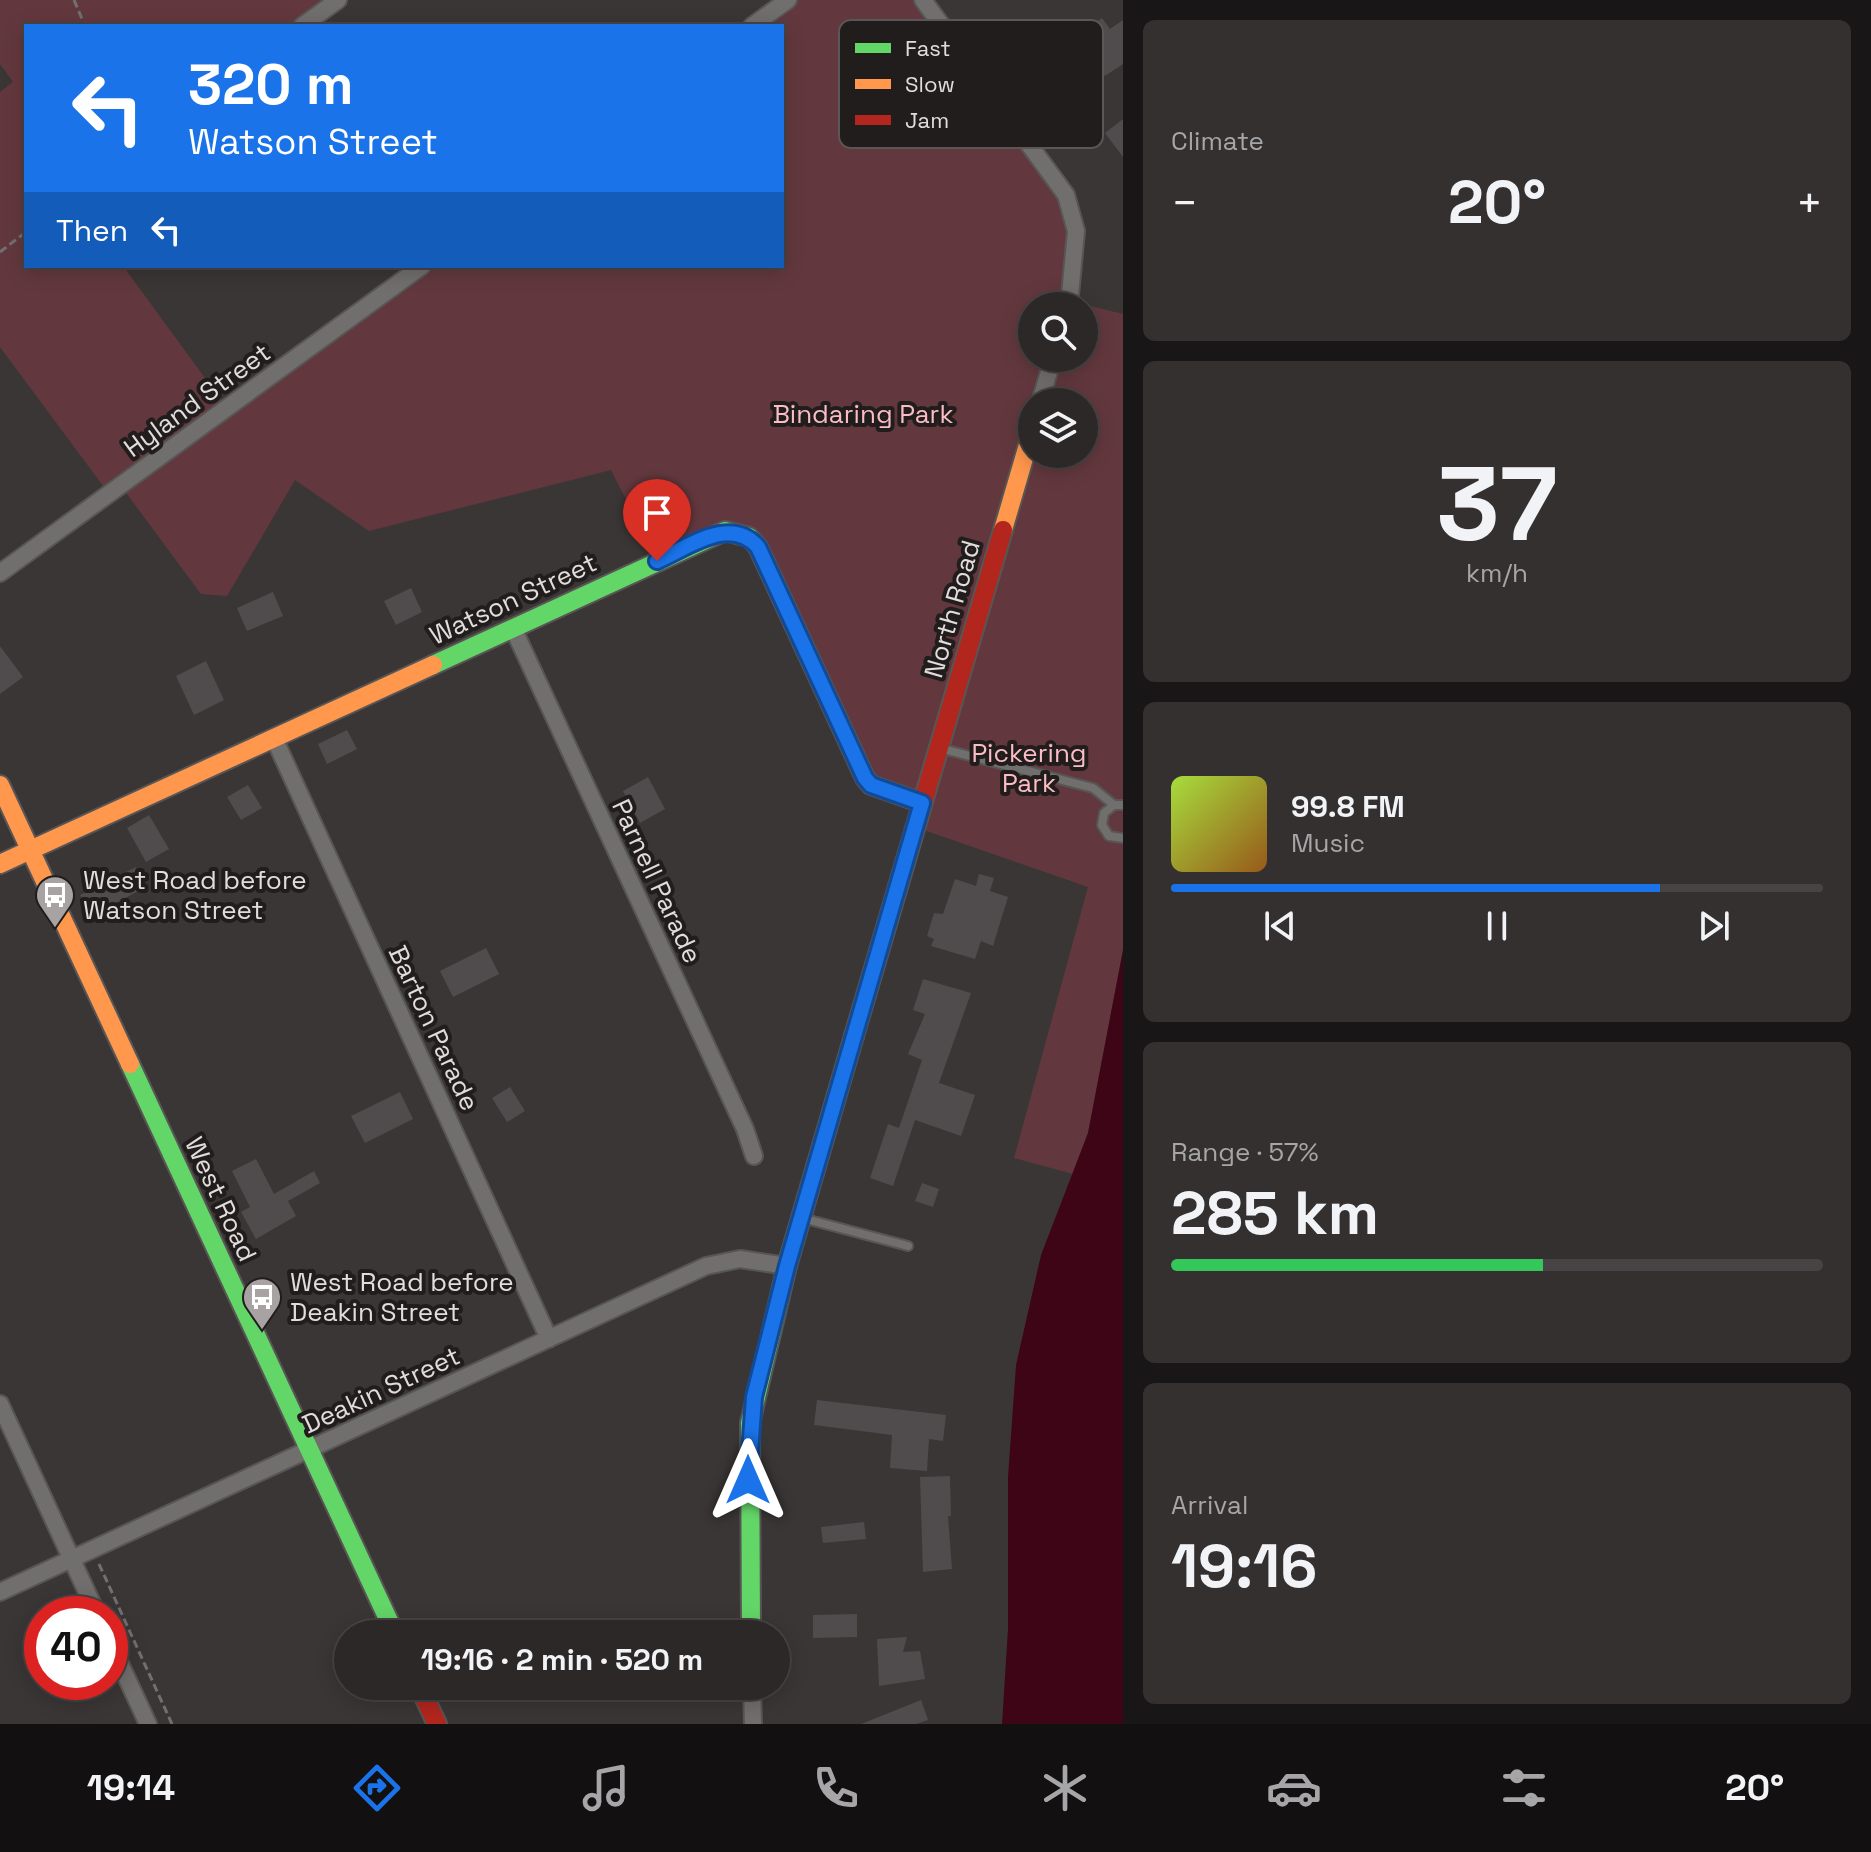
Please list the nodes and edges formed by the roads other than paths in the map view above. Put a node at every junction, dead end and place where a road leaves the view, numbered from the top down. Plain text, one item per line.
1 (338, 0) edge
2 (788, 0) edge
3 (923, 0) edge
4 (938, 20) edge
5 (305, 24) edge
6 (755, 24) edge
7 (1032, 148) edge
8 (410, 269) edge
9 (1071, 292) edge
10 (1021, 468) edge
11 (0, 573) edge
12 (513, 628) junction
13 (274, 738) junction
14 (939, 748) junction
15 (0, 785) edge
16 (922, 803) junction
17 (1119, 805) edge
18 (1123, 838) edge
19 (30, 850) junction
20 (0, 864) edge
21 (754, 1156) dead end
22 (801, 1218) junction
23 (908, 1246) dead end
24 (787, 1266) junction
25 (549, 1339) junction
26 (0, 1404) edge
27 (309, 1449) junction
28 (71, 1559) junction
29 (0, 1592) edge
30 (88, 1596) edge
31 (388, 1620) edge
32 (751, 1620) edge
33 (128, 1681) edge
34 (426, 1700) edge
35 (752, 1700) edge
36 (148, 1724) edge
37 (437, 1724) edge
38 (753, 1724) edge

1 - 5 street
2 - 6 street
3 - 4 street
7 - 9 street
8 - 11 street, Hyland Street
10 - 14 street, North Road
12 - 13 street, Watson Street
12 - 16 street, Watson Street
12 - 21 street, Parnell Parade
13 - 19 street, Watson Street
13 - 25 street, Barton Parade
14 - 16 street, North Road
14 - 17 lane
15 - 19 street, West Road
16 - 22 street, North Road
17 - 18 lane
19 - 20 street, Watson Street
19 - 27 street, West Road
22 - 23 lane
22 - 24 street, North Road
24 - 25 street, Deakin Street
24 - 32 street, North Road
25 - 27 street, Deakin Street
26 - 28 street
27 - 28 street, Deakin Street
27 - 31 street, West Road
28 - 29 street, Deakin Street
28 - 30 street
33 - 36 street
34 - 37 street
35 - 38 street

